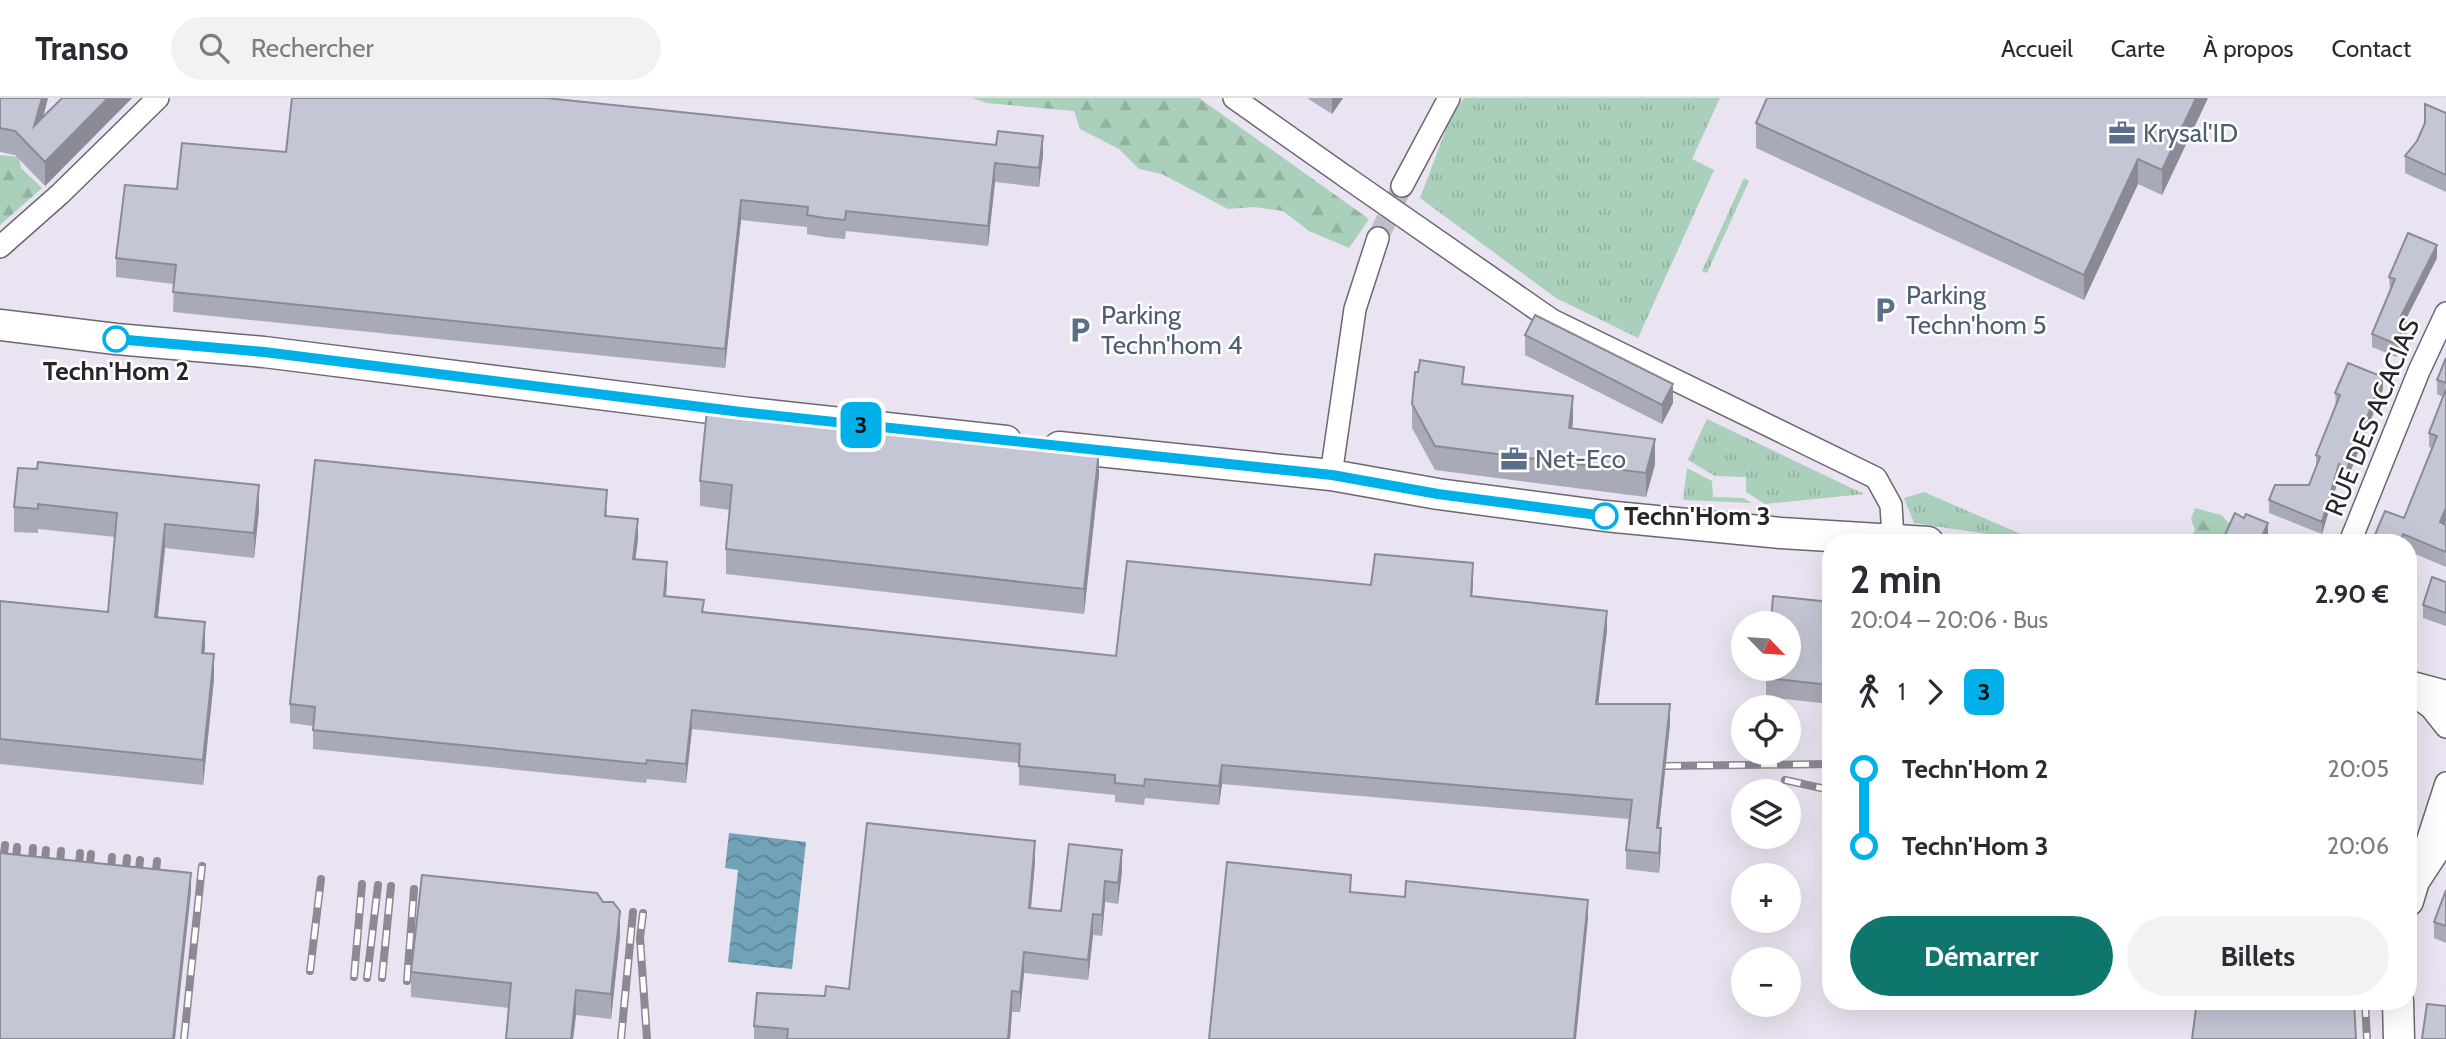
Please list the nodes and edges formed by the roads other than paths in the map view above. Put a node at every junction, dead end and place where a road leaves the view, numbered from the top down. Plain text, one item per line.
1 (158, 98) edge
2 (1234, 98) edge
3 (1449, 98) edge
4 (1402, 186) tunnel mouth
5 (1378, 238) tunnel mouth
6 (0, 247) edge
7 (2446, 313) edge
8 (0, 325) edge
9 (1332, 475) junction
10 (1893, 534) edge
11 (2353, 534) edge
12 (1822, 535) edge
13 (2417, 690) edge
14 (2417, 696) edge
15 (2446, 696) edge
16 (2446, 727) edge
17 (2446, 783) edge
18 (2446, 832) edge
19 (2417, 872) edge
20 (2417, 881) edge
21 (2398, 1010) edge
22 (2399, 1039) edge

1 - 6 street
2 - 10 street, bridge
3 - 4 street
5 - 9 street
7 - 11 street, RUE DES ACACIAS
8 - 9 street
9 - 12 street
13 - 15 street
14 - 16 street
17 - 19 street
18 - 20 street
21 - 22 street

